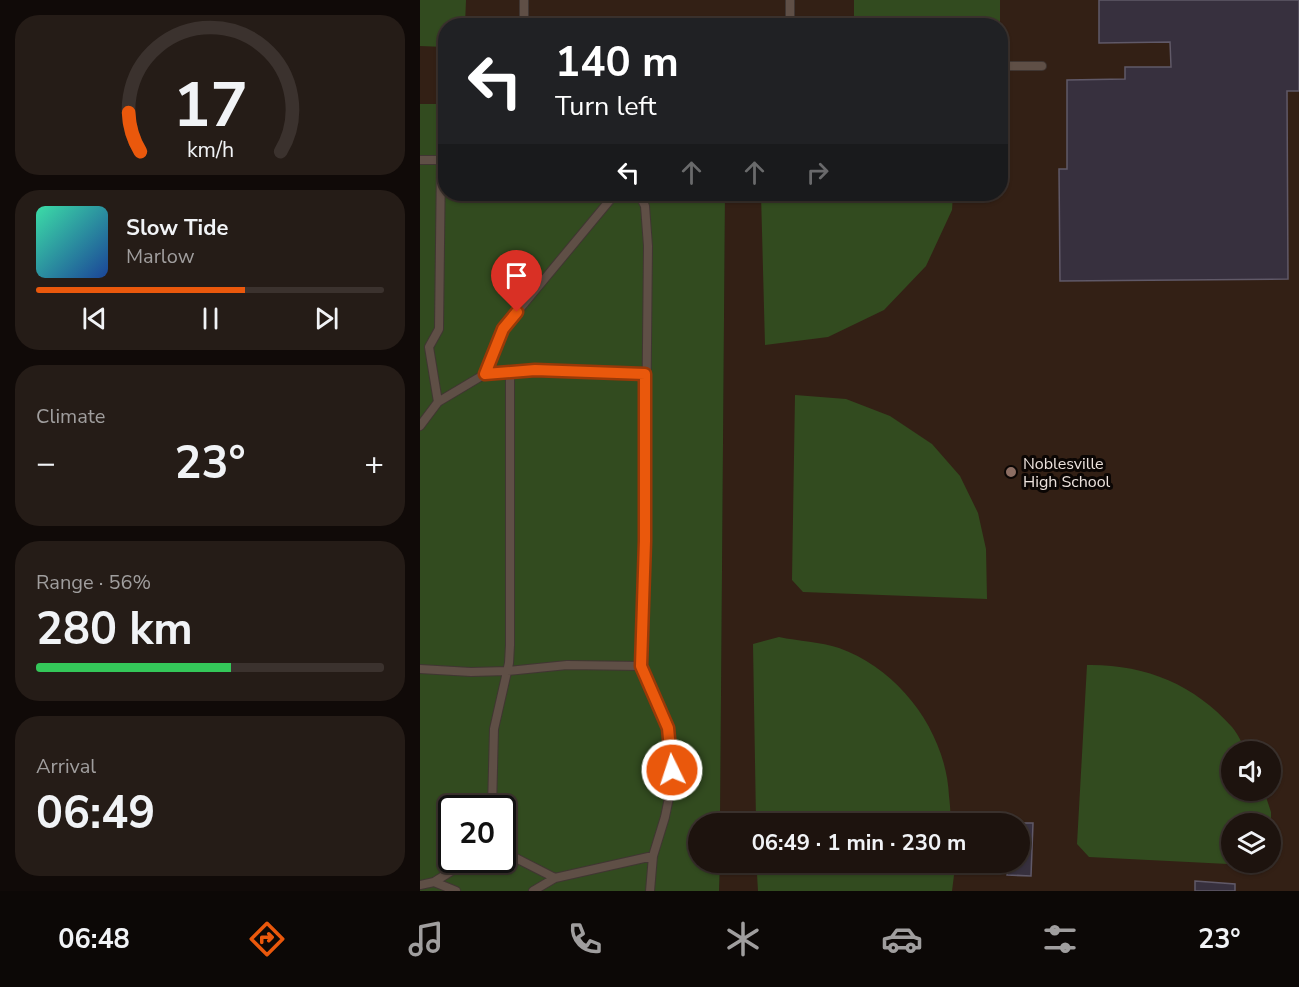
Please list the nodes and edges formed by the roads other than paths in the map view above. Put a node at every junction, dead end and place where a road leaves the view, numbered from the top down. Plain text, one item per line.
1 (524, 0) edge
2 (789, 0) edge
3 (524, 18) edge
4 (789, 18) edge
5 (1008, 66) edge
6 (1042, 66) dead end
7 (420, 160) edge
8 (438, 161) edge
9 (442, 201) edge
10 (609, 201) edge
11 (642, 201) edge
12 (424, 347) edge
13 (510, 372) junction
14 (485, 374) junction
15 (645, 374) junction
16 (438, 402) junction
17 (420, 426) edge
18 (641, 666) junction
19 (420, 669) edge
20 (507, 671) junction
21 (492, 795) edge
22 (653, 856) junction
23 (516, 858) edge
24 (448, 873) edge
25 (555, 878) junction
26 (434, 882) junction
27 (420, 885) edge
28 (456, 891) edge
29 (533, 891) edge
30 (650, 891) edge

1 - 3 lane
2 - 4 lane
5 - 6 lane
7 - 8 lane
9 - 12 lane
10 - 14 lane
11 - 15 lane
12 - 16 lane
13 - 14 lane
13 - 15 lane
13 - 20 lane
14 - 16 lane
15 - 18 lane
16 - 17 lane
18 - 20 lane
18 - 22 lane
19 - 20 lane
20 - 21 lane
22 - 25 lane
22 - 30 lane
23 - 25 lane
24 - 26 lane
25 - 29 lane
26 - 27 lane
26 - 28 lane

